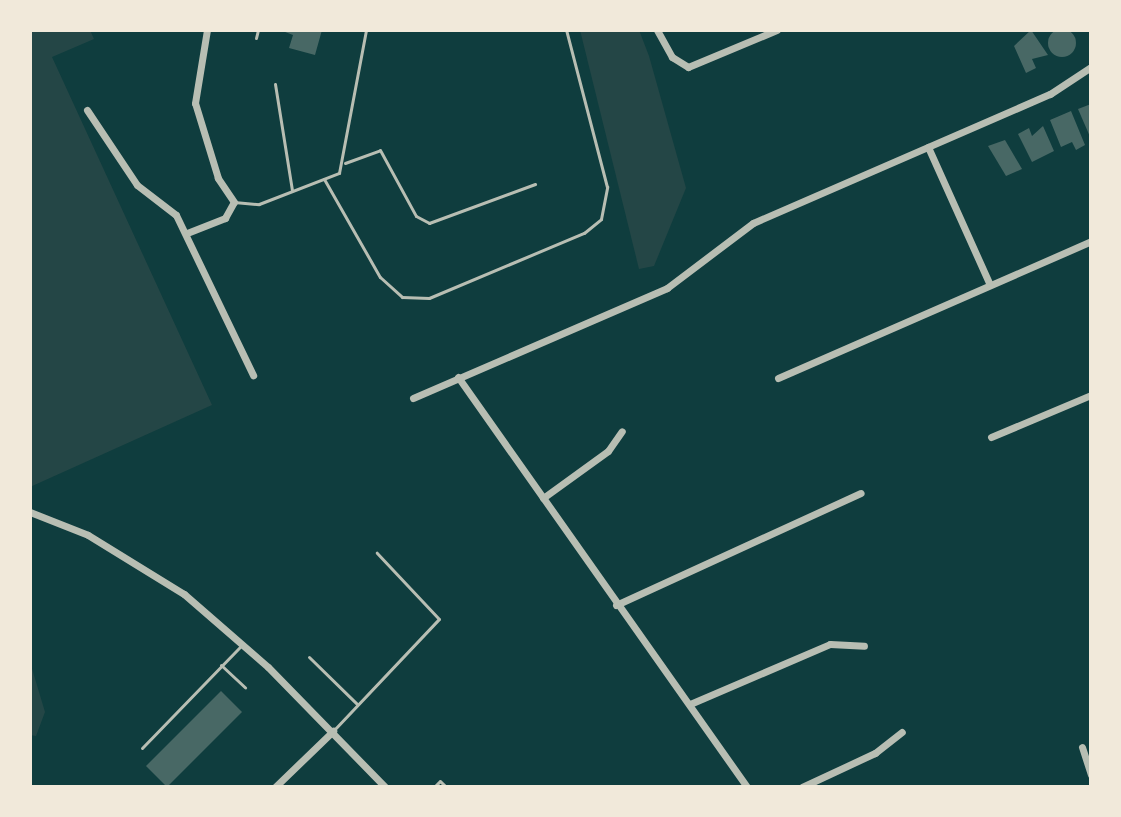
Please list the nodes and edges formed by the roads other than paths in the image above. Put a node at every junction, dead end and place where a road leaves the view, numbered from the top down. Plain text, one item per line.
1 (207, 30) edge
2 (258, 30) edge
3 (366, 30) edge
4 (566, 30) edge
5 (657, 30) edge
6 (777, 30) edge
7 (256, 38) dead end
8 (1091, 67) edge
9 (275, 84) dead end
10 (87, 110) dead end
11 (928, 147) junction
12 (345, 163) junction
13 (324, 179) junction
14 (535, 184) dead end
15 (292, 190) junction
16 (234, 202) junction
17 (187, 233) junction
18 (1091, 241) edge
19 (990, 285) junction
20 (253, 375) dead end
21 (458, 377) junction
22 (778, 378) dead end
23 (1091, 395) edge
24 (413, 398) dead end
25 (622, 431) dead end
26 (991, 437) dead end
27 (861, 493) dead end
28 (543, 498) junction
29 (30, 512) edge
30 (377, 553) dead end
31 (616, 605) junction
32 (242, 644) junction
33 (864, 646) dead end
34 (309, 657) dead end
35 (221, 665) junction
36 (245, 687) dead end
37 (690, 704) junction
38 (358, 705) junction
39 (333, 731) junction
40 (902, 732) dead end
41 (142, 748) dead end
42 (1091, 752) edge
43 (1091, 775) edge
44 (275, 787) edge
45 (385, 787) edge
46 (434, 787) edge
47 (446, 787) edge
48 (747, 787) edge
49 (802, 787) edge

1 - 16 street
2 - 7 lane
3 - 12 lane
4 - 13 lane
5 - 6 street
8 - 11 street
9 - 15 lane
10 - 17 street
11 - 19 street
11 - 21 street
12 - 13 lane
12 - 14 lane
13 - 15 lane
15 - 16 lane
16 - 17 street
17 - 20 street
18 - 19 street
19 - 22 street
21 - 24 street
21 - 28 street
23 - 26 street
25 - 28 street
27 - 31 street
28 - 31 street
29 - 32 street
30 - 38 lane
31 - 37 street
32 - 35 lane
32 - 39 street
33 - 37 street
34 - 38 lane
35 - 36 lane
35 - 41 lane
37 - 48 street
38 - 39 lane
39 - 44 street
39 - 45 street
40 - 49 street
42 - 43 street
46 - 47 lane

